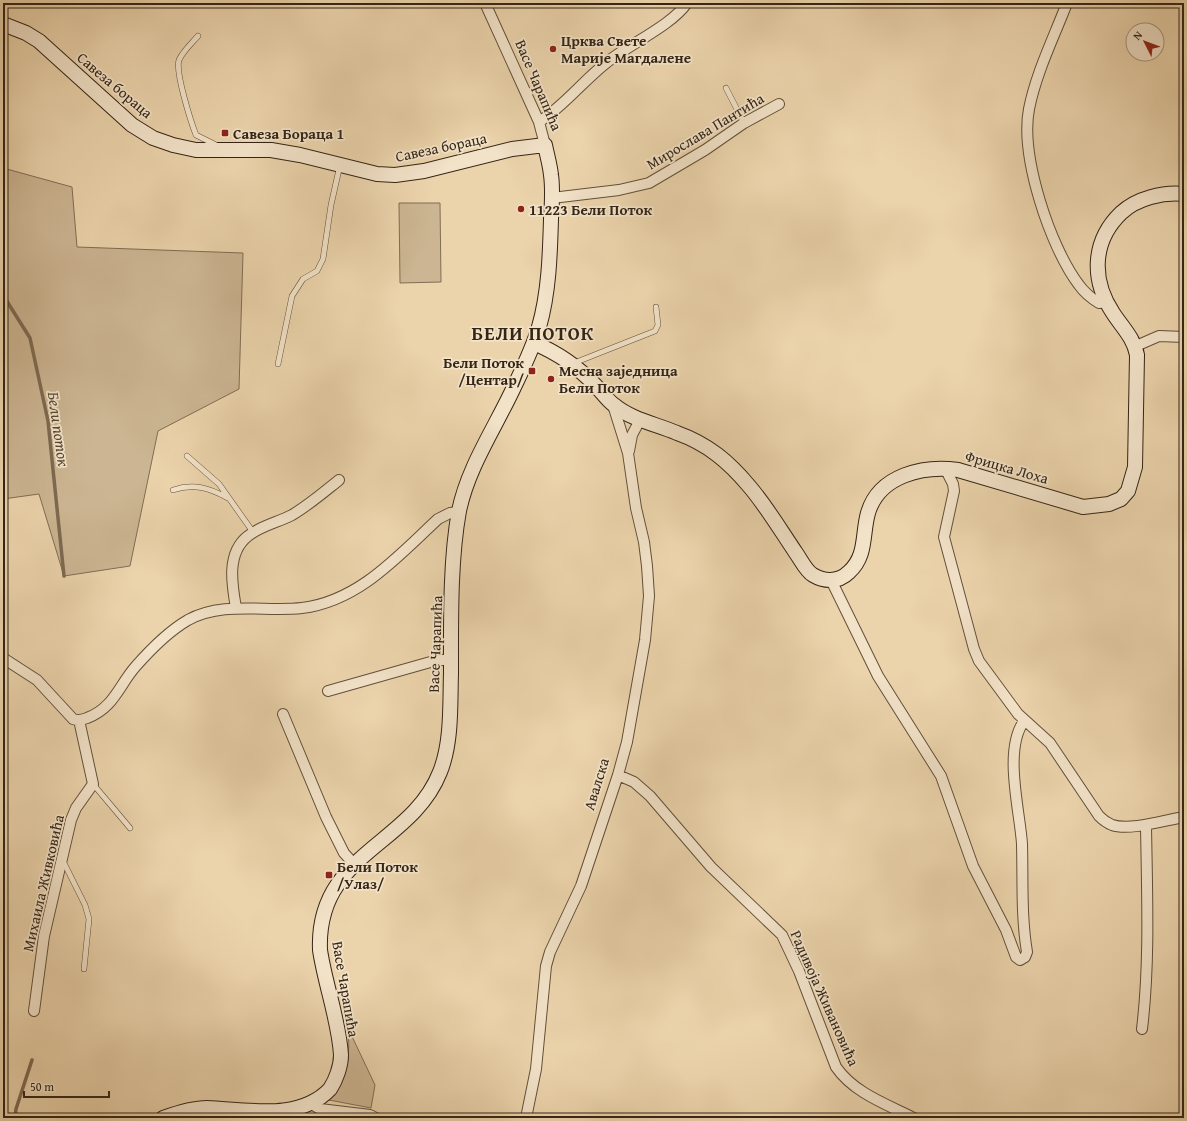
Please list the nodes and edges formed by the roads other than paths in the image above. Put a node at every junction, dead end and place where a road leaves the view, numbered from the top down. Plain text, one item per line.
1 (485, 3) edge
2 (687, 3) edge
3 (1067, 3) edge
4 (3, 24) edge
5 (198, 36) dead end
6 (726, 88) dead end
7 (779, 104) dead end
8 (539, 122) junction
9 (744, 123) junction
10 (545, 145) junction
11 (222, 149) junction
12 (340, 165) junction
13 (1184, 194) edge
14 (552, 198) junction
15 (1107, 302) junction
16 (656, 307) dead end
17 (1184, 337) edge
18 (534, 343) junction
19 (1136, 346) junction
20 (278, 364) dead end
21 (572, 364) junction
22 (613, 405) junction
23 (640, 420) junction
24 (628, 453) junction
25 (187, 456) dead end
26 (945, 468) junction
27 (339, 480) dead end
28 (173, 490) dead end
29 (231, 499) junction
30 (459, 512) junction
31 (254, 533) junction
32 (831, 580) junction
33 (236, 608) junction
34 (3, 658) edge
35 (451, 659) junction
36 (328, 690) dead end
37 (283, 714) dead end
38 (79, 720) junction
39 (1024, 720) junction
40 (618, 775) junction
41 (93, 784) junction
42 (1184, 817) edge
43 (1146, 824) junction
44 (130, 828) dead end
45 (62, 860) junction
46 (354, 864) junction
47 (84, 969) dead end
48 (34, 1011) dead end
49 (1142, 1030) dead end
50 (313, 1105) junction
51 (163, 1118) edge
52 (376, 1118) edge
53 (526, 1118) edge
54 (914, 1118) edge

1 - 8 street, Васе Чарапића
2 - 8 street
3 - 15 street
4 - 11 street, Савеза бораца
5 - 11 lane
6 - 9 lane
7 - 9 street, Мирослава Пантића
8 - 10 street, Васе Чарапића
9 - 14 street, Мирослава Пантића
10 - 12 street, Савеза бораца
10 - 14 street, Васе Чарапића
11 - 12 street, Савеза бораца
12 - 20 lane
13 - 15 street, Фрицка Лоха
14 - 18 street, Васе Чарапића
15 - 19 street, Фрицка Лоха
16 - 21 lane
17 - 19 street
18 - 21 street, Авалска
18 - 30 street, Васе Чарапића
19 - 26 street, Фрицка Лоха
21 - 22 street, Авалска
22 - 23 street, Авалска
22 - 24 street, Авалска
23 - 24 street, Авалска
23 - 32 street
24 - 40 street, Авалска
25 - 29 lane
26 - 32 street, Фрицка Лоха
26 - 39 street
27 - 31 street
28 - 29 lane
29 - 31 lane
30 - 33 street
30 - 35 street, Васе Чарапића
31 - 33 street
32 - 39 street
33 - 38 street
34 - 38 street
35 - 36 street
35 - 46 street, Васе Чарапића
37 - 46 street
38 - 41 street
39 - 43 street
40 - 53 street, Авалска
40 - 54 street, Радивоја Живановића
41 - 44 lane
41 - 45 street, Михаила Живковића
42 - 43 street
43 - 49 street
45 - 47 lane
45 - 48 street, Михаила Живковића
46 - 50 street, Васе Чарапића
50 - 51 street, Васе Чарапића
50 - 52 street

